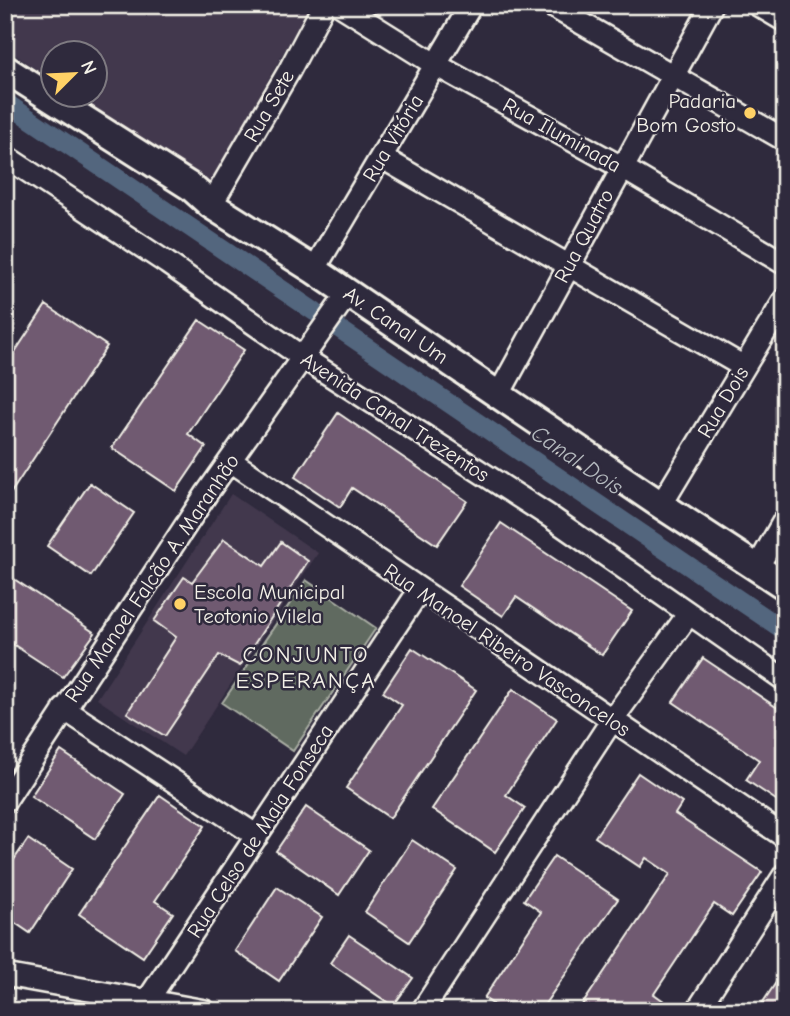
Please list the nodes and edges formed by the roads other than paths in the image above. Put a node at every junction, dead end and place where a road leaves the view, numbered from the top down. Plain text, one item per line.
1 (324, 5) edge
2 (340, 5) edge
3 (471, 5) edge
4 (550, 5) edge
5 (712, 5) edge
6 (758, 5) edge
7 (785, 21) edge
8 (436, 65) junction
9 (5, 69) edge
10 (672, 77) junction
11 (785, 140) edge
12 (5, 156) edge
13 (381, 157) junction
14 (621, 167) junction
15 (211, 205) junction
16 (785, 264) edge
17 (568, 265) junction
18 (314, 270) junction
19 (348, 293) junction
20 (785, 299) edge
21 (302, 357) junction
22 (744, 366) junction
23 (499, 394) junction
24 (231, 461) junction
25 (661, 505) junction
26 (785, 519) edge
27 (757, 568) junction
28 (785, 586) edge
29 (419, 590) junction
30 (688, 615) junction
31 (785, 680) edge
32 (64, 709) junction
33 (612, 720) junction
34 (5, 801) edge
35 (257, 835) junction
36 (785, 838) edge
37 (785, 874) edge
38 (5, 975) edge
39 (147, 1001) junction
40 (205, 1011) edge
41 (422, 1011) edge
42 (697, 1011) edge

1 - 15 street, Rua Sete
2 - 8 street, Rua Iluminada
3 - 8 street, Rua Vitória
4 - 10 street
5 - 10 street, Rua Quatro
6 - 7 street
8 - 13 street, Rua Vitória
8 - 14 street, Rua Iluminada
9 - 15 street, Av. Canal Um
10 - 11 street
10 - 14 street, Rua Quatro
12 - 21 street, Avenida Canal Trezentos
13 - 17 street
13 - 18 street, Rua Vitória
14 - 16 street, Rua Iluminada
14 - 17 street, Rua Quatro
15 - 18 street, Av. Canal Um
17 - 22 street
17 - 23 street, Rua Quatro
18 - 19 street, Av. Canal Um
19 - 21 street, Rua Manoel Falcão A. Maranhão
19 - 23 street, Av. Canal Um
20 - 22 street, Rua Dois
21 - 24 street, Rua Manoel Falcão A. Maranhão
21 - 30 street, Avenida Canal Trezentos
22 - 25 street, Rua Dois
23 - 25 street, Av. Canal Um
24 - 29 street, Rua Manoel Ribeiro Vasconcelos
24 - 32 street, Rua Manoel Falcão A. Maranhão
25 - 27 street, Av. Canal Um
26 - 27 street
27 - 28 street, Av. Canal Um
29 - 33 street, Rua Manoel Ribeiro Vasconcelos
29 - 35 street, Rua Celso de Maia Fonseca
30 - 31 street, Avenida Canal Trezentos
30 - 33 street
32 - 34 street, Rua Manoel Falcão A. Maranhão
32 - 35 street
33 - 36 street, Rua Manoel Ribeiro Vasconcelos
33 - 41 street
35 - 39 street, Rua Celso de Maia Fonseca
37 - 42 street
38 - 39 street
39 - 40 street

